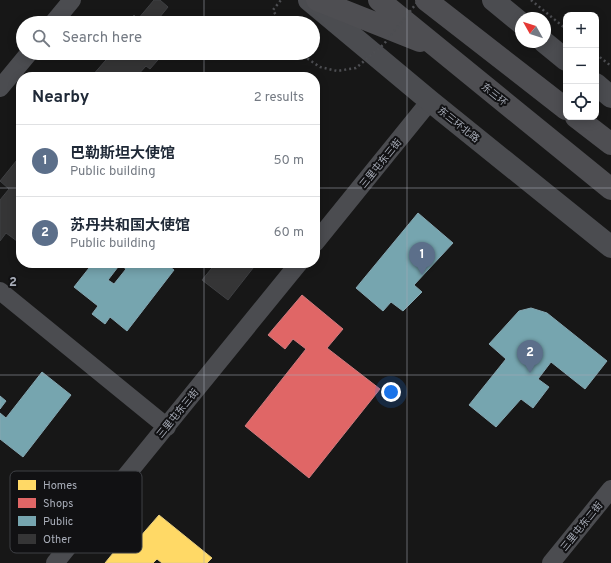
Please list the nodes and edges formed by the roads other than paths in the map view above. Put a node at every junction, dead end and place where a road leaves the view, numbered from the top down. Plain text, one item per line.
1 (72, 0) edge
2 (309, 0) edge
3 (317, 0) edge
4 (379, 0) edge
5 (426, 0) edge
6 (439, 0) edge
7 (493, 0) edge
8 (59, 16) edge
9 (515, 18) edge
10 (458, 26) junction
11 (439, 48) junction
12 (551, 48) edge
13 (563, 58) edge
14 (23, 60) edge
15 (599, 87) edge
16 (0, 88) edge
17 (611, 97) edge
18 (430, 101) junction
19 (563, 107) edge
20 (580, 120) edge
21 (611, 144) edge
22 (589, 171) junction
23 (611, 189) edge
24 (611, 201) edge
25 (320, 237) edge
26 (611, 247) edge
27 (295, 268) edge
28 (0, 291) edge
29 (167, 427) junction
30 (131, 471) edge
31 (611, 490) edge
32 (63, 553) edge
33 (55, 563) edge
34 (551, 563) edge

1 - 8 street
2 - 18 street, 东三环北路
3 - 11 highway
4 - 11 highway, 东三环
5 - 10 highway
6 - 10 highway
7 - 9 street
10 - 19 highway
11 - 22 highway, 东三环
12 - 13 street
14 - 16 street
15 - 17 street
18 - 25 street, 三里屯东三街
18 - 26 street, 东三环北路
20 - 21 highway
22 - 23 highway, 东三环
22 - 24 highway
27 - 29 street, 三里屯东三街
28 - 29 street
29 - 30 street, 三里屯东三街
31 - 34 street, 三里屯东二街
32 - 33 street, 三里屯东三街

